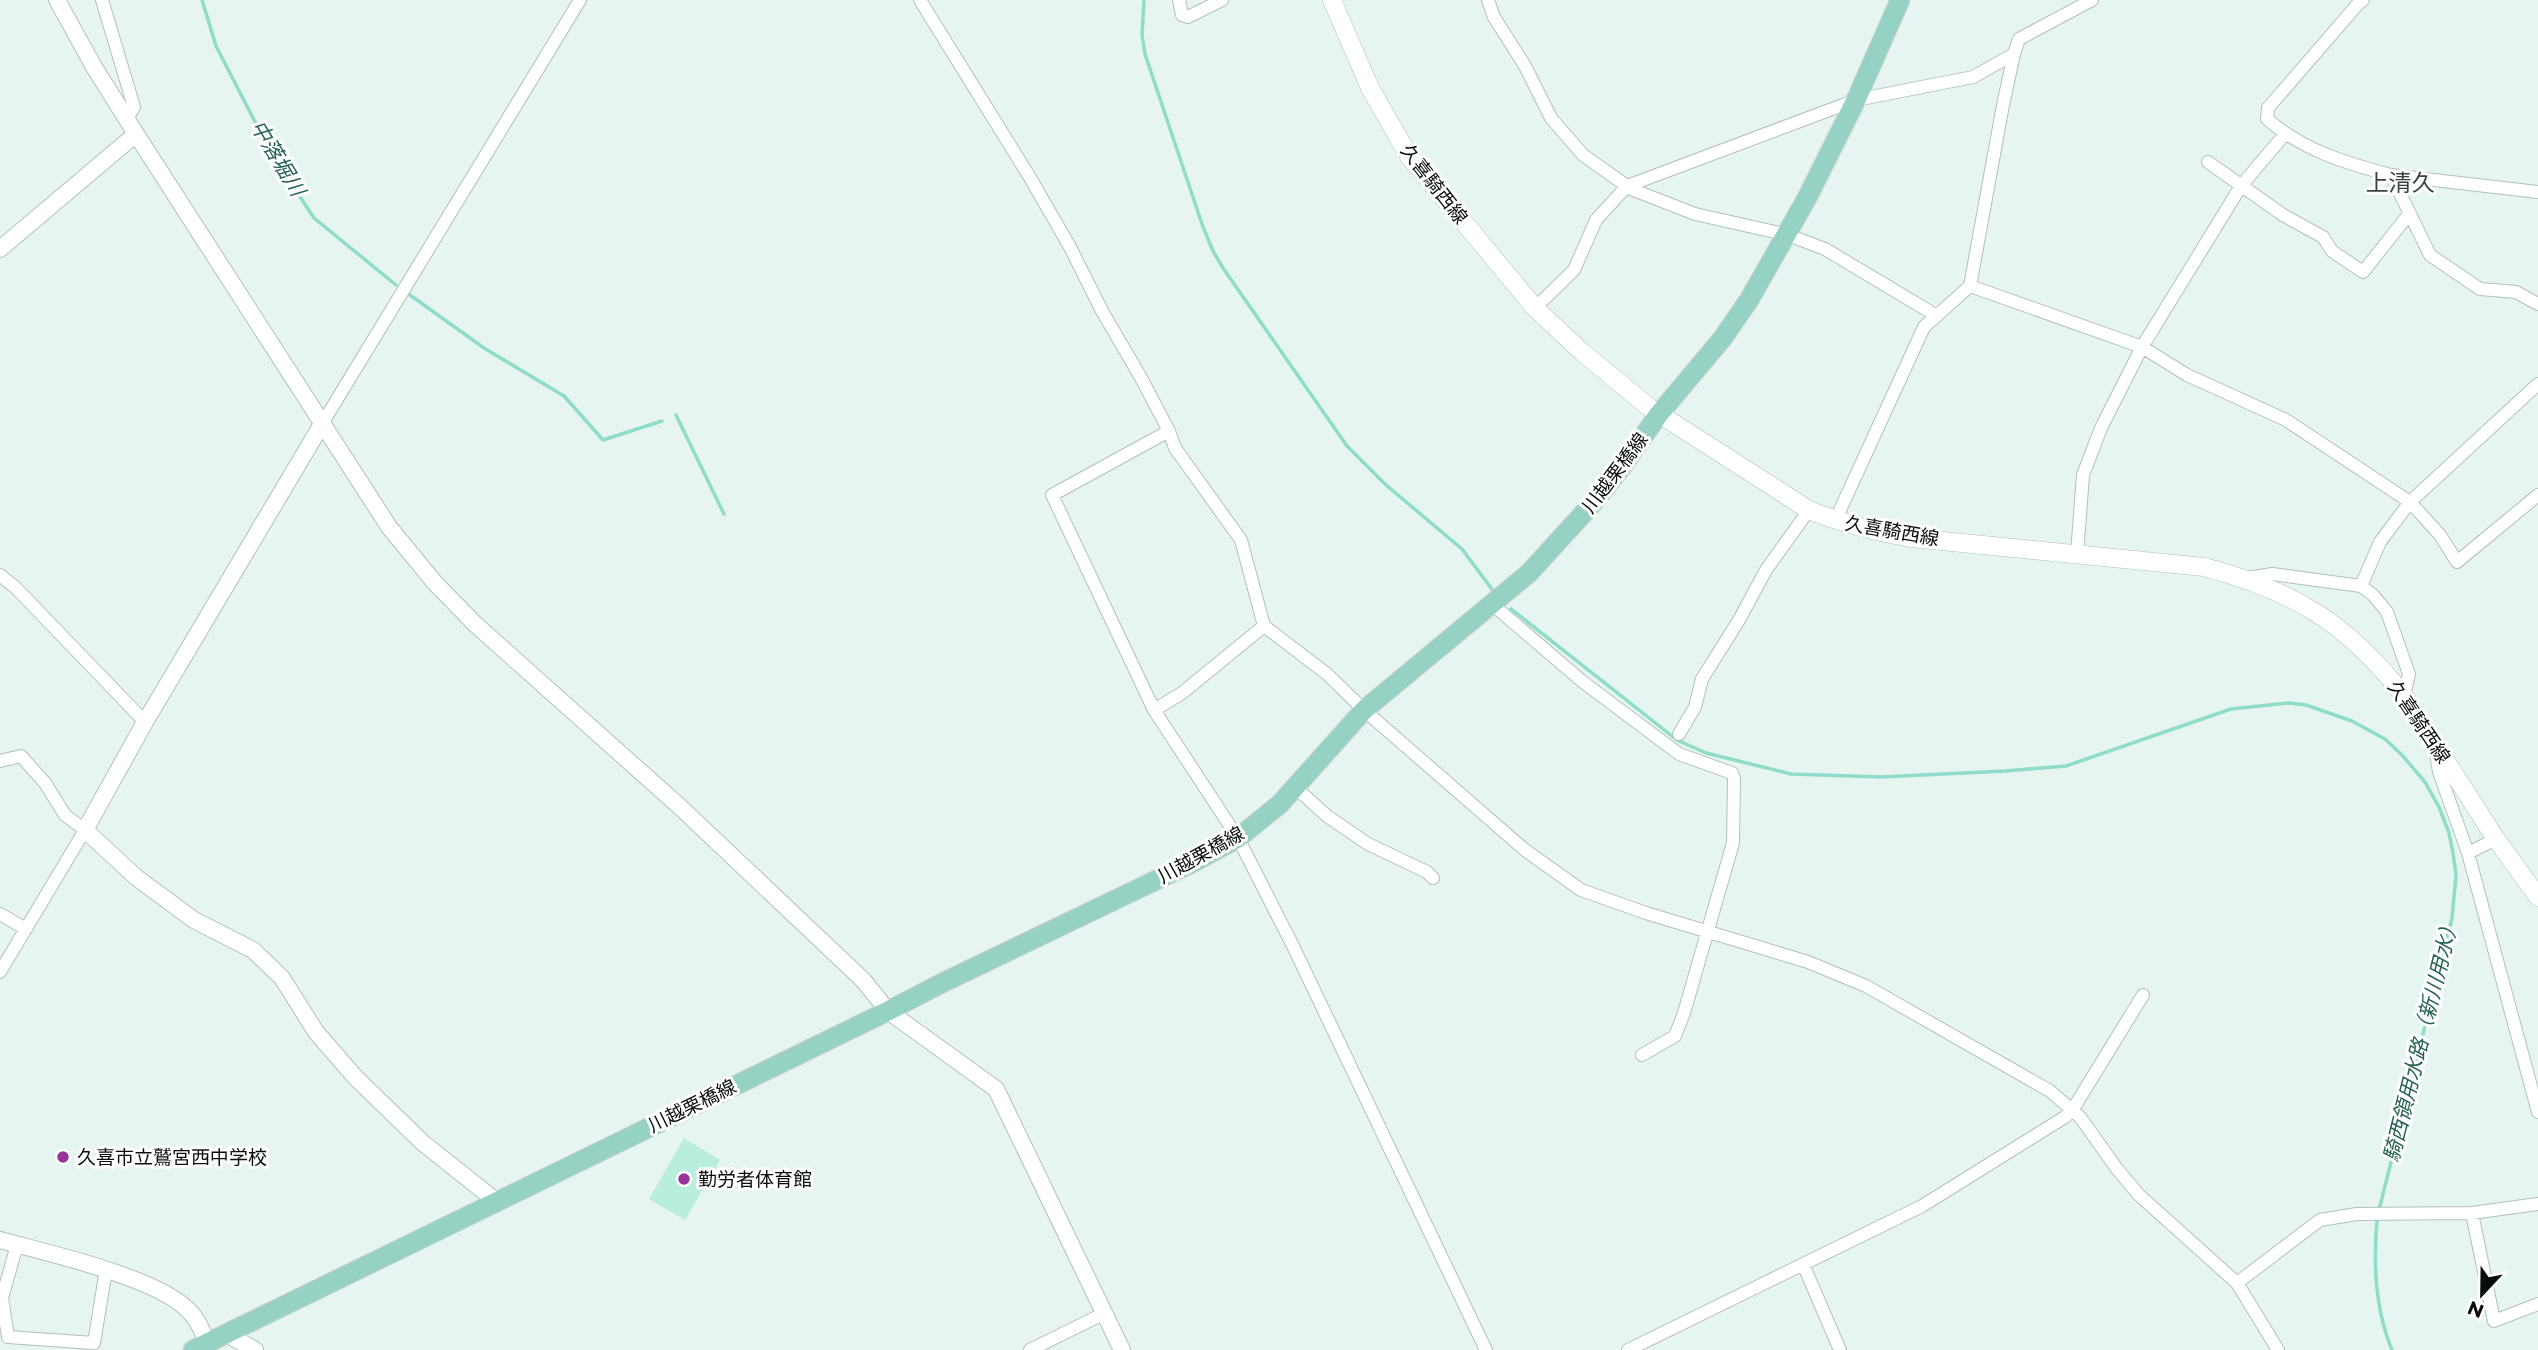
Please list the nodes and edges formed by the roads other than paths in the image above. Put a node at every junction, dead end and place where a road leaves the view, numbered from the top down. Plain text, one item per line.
1 (57, 0) edge
2 (102, 0) edge
3 (580, 0) edge
4 (920, 0) edge
5 (1179, 0) edge
6 (1222, 0) edge
7 (1332, 0) edge
8 (1488, 0) edge
9 (2092, 0) edge
10 (2358, 1) edge
11 (1896, 2) edge
12 (2014, 54) junction
13 (1856, 100) junction
14 (127, 119) junction
15 (136, 134) junction
16 (2284, 134) junction
17 (2208, 162) dead end
18 (2390, 175) junction
19 (1627, 187) junction
20 (2241, 187) junction
21 (2538, 192) edge
22 (2409, 214) junction
23 (1788, 235) junction
24 (0, 249) edge
25 (1970, 286) junction
26 (2538, 304) edge
27 (1535, 308) junction
28 (1937, 316) junction
29 (2142, 347) junction
30 (2538, 384) edge
31 (1659, 414) junction
32 (322, 424) junction
33 (1169, 431) junction
34 (2538, 495) edge
35 (2410, 502) junction
36 (1809, 510) junction
37 (1835, 521) junction
38 (2077, 554) junction
39 (0, 575) edge
40 (2247, 578) junction
41 (2361, 586) junction
42 (1493, 605) junction
43 (1264, 626) junction
44 (2404, 696) junction
45 (1154, 710) junction
46 (1364, 710) junction
47 (145, 722) junction
48 (1679, 734) dead end
49 (2434, 744) junction
50 (0, 761) edge
51 (1295, 787) junction
52 (85, 830) junction
53 (1238, 838) junction
54 (2496, 839) junction
55 (2468, 853) junction
56 (1433, 878) dead end
57 (2538, 897) edge
58 (0, 914) edge
59 (26, 929) junction
60 (1707, 930) junction
61 (4, 956) edge
62 (0, 972) edge
63 (2143, 995) dead end
64 (888, 1011) junction
65 (1642, 1055) dead end
66 (2073, 1109) junction
67 (2538, 1112) edge
68 (496, 1201) junction
69 (2538, 1204) edge
70 (2472, 1213) junction
71 (0, 1240) edge
72 (18, 1245) junction
73 (1803, 1265) junction
74 (106, 1270) junction
75 (2237, 1283) junction
76 (1, 1298) edge
77 (2538, 1304) edge
78 (1105, 1314) junction
79 (225, 1333) junction
80 (4, 1337) edge
81 (200, 1346) edge
82 (255, 1350) edge
83 (1030, 1350) edge
84 (1122, 1350) edge
85 (1486, 1350) edge
86 (1628, 1350) edge
87 (1840, 1350) edge
88 (2278, 1350) edge

1 - 14 street
2 - 14 street
3 - 32 street
4 - 33 street
5 - 6 street
7 - 27 main road, 久喜騎西線
8 - 19 street
9 - 12 street
10 - 16 street
11 - 13 main road, 川越栗橋線
12 - 13 street
12 - 25 street
13 - 19 street
13 - 23 main road, 川越栗橋線
14 - 15 street
15 - 24 street
15 - 32 street
16 - 18 street
16 - 20 street
17 - 20 street
18 - 21 street
18 - 22 street
19 - 23 street
19 - 27 street
20 - 22 street
20 - 29 street
22 - 26 street
23 - 28 street
23 - 31 main road, 川越栗橋線
25 - 28 street
25 - 29 street
27 - 31 main road, 久喜騎西線
28 - 37 street
29 - 35 street
29 - 38 street
30 - 35 street
31 - 36 main road, 久喜騎西線
31 - 42 main road, 川越栗橋線
32 - 47 street
32 - 64 street
33 - 43 street
33 - 45 street
34 - 35 street
35 - 41 street
36 - 37 main road, 久喜騎西線
36 - 48 street
37 - 38 main road, 久喜騎西線
38 - 40 main road, 久喜騎西線
39 - 47 street
40 - 41 street
40 - 44 main road, 久喜騎西線
41 - 44 street
42 - 46 main road, 川越栗橋線
42 - 60 street
43 - 45 street
43 - 46 street
44 - 49 main road, 久喜騎西線
45 - 53 street
46 - 51 main road, 川越栗橋線
46 - 60 street
47 - 52 street
49 - 54 main road, 久喜騎西線
49 - 55 street
50 - 52 street
51 - 53 main road, 川越栗橋線
51 - 56 street
52 - 59 street
52 - 68 street
53 - 64 main road, 川越栗橋線
53 - 85 street
54 - 55 street
54 - 57 main road, 久喜騎西線
55 - 67 street
58 - 59 street
59 - 61 street
60 - 65 street
60 - 66 street
61 - 62 street
63 - 66 street
64 - 68 main road, 川越栗橋線
64 - 78 street
66 - 73 street
66 - 75 street
68 - 79 main road, 川越栗橋線
69 - 70 street
70 - 75 street
70 - 77 street
71 - 72 street
72 - 74 street
72 - 76 street
73 - 86 street
73 - 87 street
74 - 80 street
74 - 81 street
75 - 88 street
76 - 80 street
78 - 83 street
78 - 84 street
79 - 81 main road, 川越栗橋線
79 - 82 street

